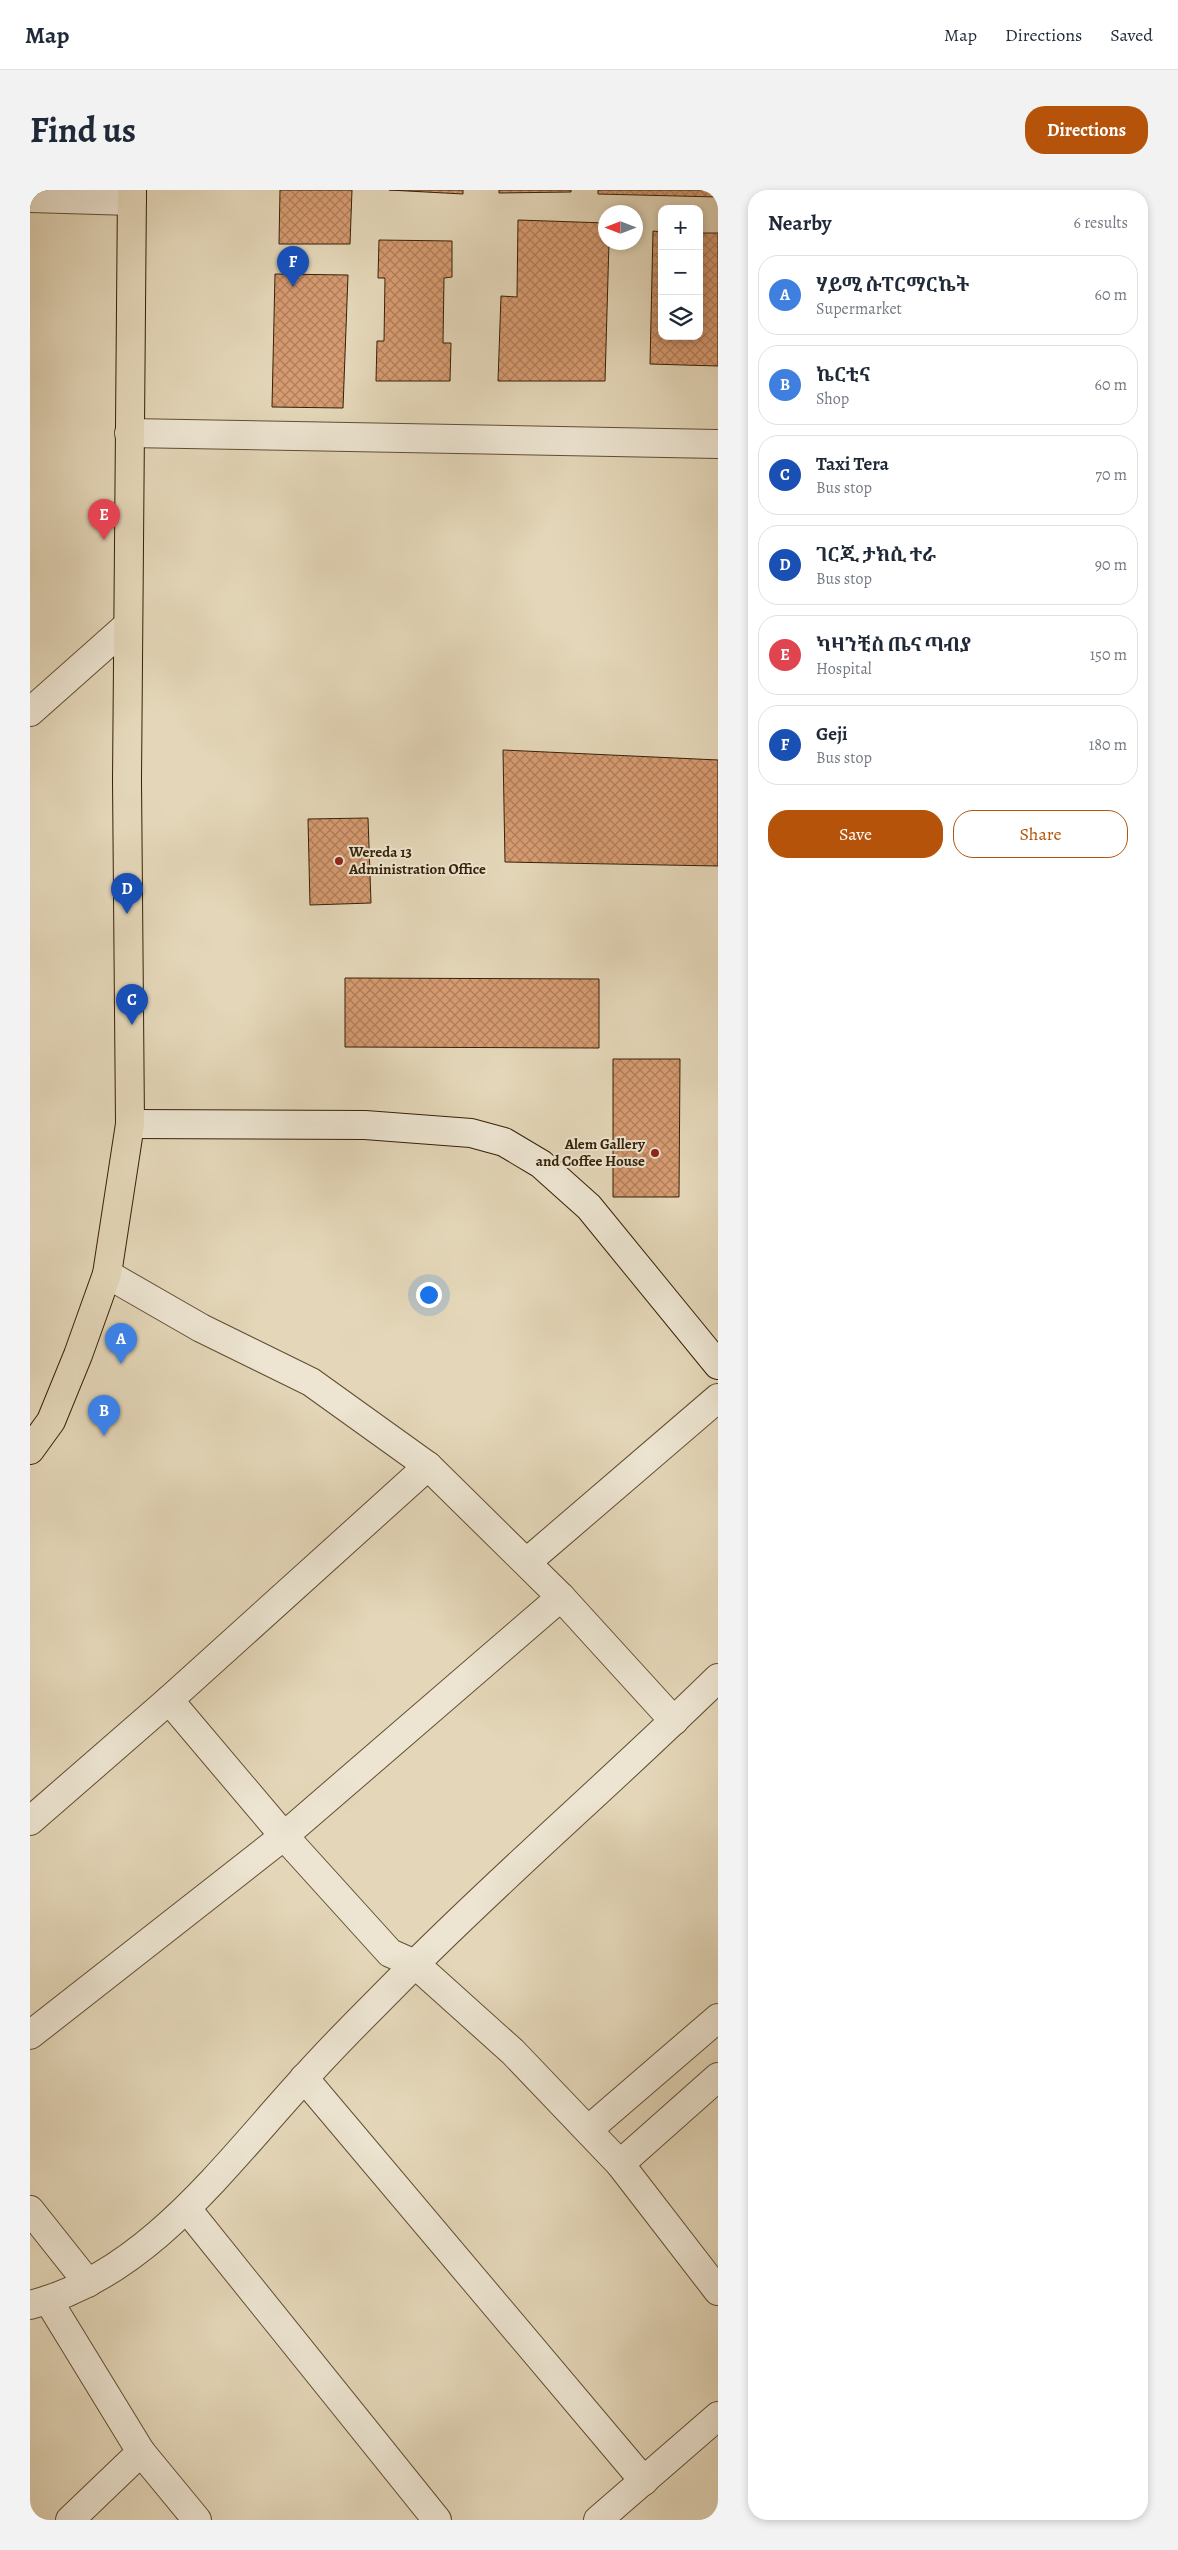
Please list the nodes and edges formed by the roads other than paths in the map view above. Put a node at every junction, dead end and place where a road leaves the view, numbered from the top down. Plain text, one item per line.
1 (132, 195) edge
2 (30, 198) edge
3 (129, 434) junction
4 (718, 444) edge
5 (128, 625) junction
6 (30, 712) edge
7 (130, 1124) junction
8 (107, 1274) junction
9 (718, 1365) edge
10 (718, 1398) edge
11 (30, 1450) edge
12 (428, 1466) junction
13 (527, 1562) junction
14 (561, 1597) junction
15 (718, 1678) edge
16 (169, 1700) junction
17 (674, 1721) junction
18 (30, 1821) edge
19 (284, 1836) junction
20 (415, 1964) junction
21 (718, 2018) edge
22 (30, 2034) edge
23 (718, 2077) edge
24 (304, 2078) junction
25 (588, 2130) junction
26 (620, 2164) junction
27 (187, 2209) junction
28 (30, 2210) edge
29 (88, 2283) junction
30 (718, 2291) edge
31 (39, 2302) edge
32 (718, 2416) edge
33 (141, 2452) junction
34 (644, 2481) junction
35 (70, 2520) edge
36 (197, 2520) edge
37 (437, 2520) edge
38 (598, 2520) edge

1 - 2 street
1 - 3 main road
3 - 4 street
3 - 5 main road
5 - 6 street
5 - 7 main road
7 - 8 main road
7 - 9 street
8 - 11 main road
8 - 12 street
10 - 13 street
12 - 13 street
12 - 16 street
13 - 14 street
14 - 17 street
14 - 19 street
15 - 17 street
16 - 18 street
16 - 19 street
17 - 20 street
19 - 20 street
19 - 22 street
20 - 24 street
20 - 25 street
21 - 25 street
23 - 26 street
24 - 27 street
24 - 34 street
25 - 26 street
26 - 30 street
27 - 29 street
27 - 37 street
28 - 29 street
29 - 31 street
31 - 33 street
32 - 34 street
33 - 35 street
33 - 36 street
34 - 38 street

